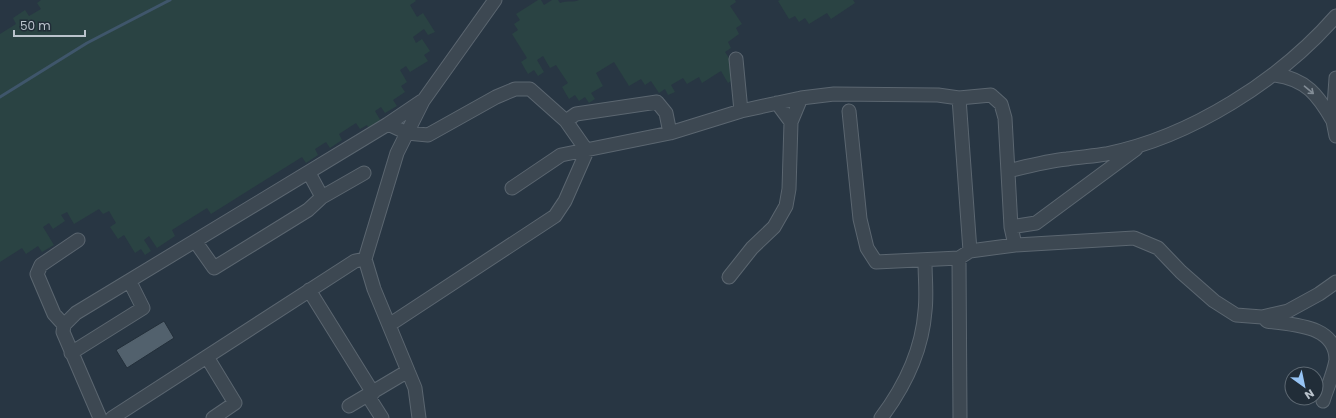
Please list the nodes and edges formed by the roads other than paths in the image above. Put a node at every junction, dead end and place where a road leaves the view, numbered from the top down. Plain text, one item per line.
1 (495, 0) edge
2 (1336, 16) edge
3 (736, 59) dead end
4 (1275, 75) junction
5 (1336, 78) edge
6 (834, 94) junction
7 (862, 95) junction
8 (801, 98) junction
9 (959, 98) junction
10 (423, 101) junction
11 (777, 103) junction
12 (741, 111) junction
13 (849, 111) junction
14 (566, 121) junction
15 (1333, 121) junction
16 (791, 122) junction
17 (388, 124) junction
18 (407, 133) junction
19 (670, 134) junction
20 (1336, 136) edge
21 (1140, 145) junction
22 (587, 151) junction
23 (1008, 171) junction
24 (309, 173) junction
25 (364, 173) dead end
26 (512, 188) dead end
27 (322, 197) junction
28 (1011, 227) junction
29 (78, 240) dead end
30 (195, 241) junction
31 (1015, 245) junction
32 (970, 251) junction
33 (959, 258) junction
34 (365, 259) junction
35 (925, 261) junction
36 (729, 277) dead end
37 (130, 282) junction
38 (1336, 282) edge
39 (309, 290) junction
40 (1262, 317) junction
41 (64, 325) junction
42 (389, 325) junction
43 (71, 353) junction
44 (207, 357) junction
45 (408, 371) junction
46 (370, 394) junction
47 (1324, 398) edge
48 (349, 406) dead end
49 (100, 418) edge
50 (112, 418) edge
51 (213, 418) edge
52 (382, 418) edge
53 (419, 418) edge
54 (881, 418) edge
55 (960, 418) edge

1 - 10 lane
2 - 4 lane
3 - 12 lane
4 -> 15 lane
4 - 21 lane
5 - 15 lane
6 - 7 lane
6 - 8 lane
6 - 13 lane
7 - 9 lane
7 - 13 lane
8 - 11 lane
8 - 16 lane
9 - 23 lane
9 - 32 lane
10 - 17 lane
10 - 18 lane
11 - 12 lane
11 - 16 lane
12 - 19 lane
13 - 35 lane
14 - 18 lane
14 - 19 lane
14 - 22 lane
15 - 20 lane
16 - 36 lane
17 - 18 lane
17 - 24 lane
18 - 34 lane
19 - 22 lane
21 - 23 lane
21 - 28 lane
22 - 26 lane
22 - 42 lane
23 - 28 lane
24 - 27 lane
24 - 30 lane
25 - 27 lane
27 - 30 lane
28 - 31 lane
29 - 41 lane
30 - 37 lane
31 - 32 lane
31 - 40 lane
32 - 33 lane
33 - 35 lane
33 - 55 lane
34 - 39 lane
34 - 42 lane
35 - 54 lane
37 - 41 lane
37 - 43 lane
38 - 40 lane
39 - 44 lane
39 - 46 lane
40 - 47 lane
41 - 43 lane
42 - 45 lane
43 - 49 lane
44 - 50 lane
44 - 51 lane
45 - 46 lane
45 - 53 lane
46 - 48 lane
46 - 52 lane

